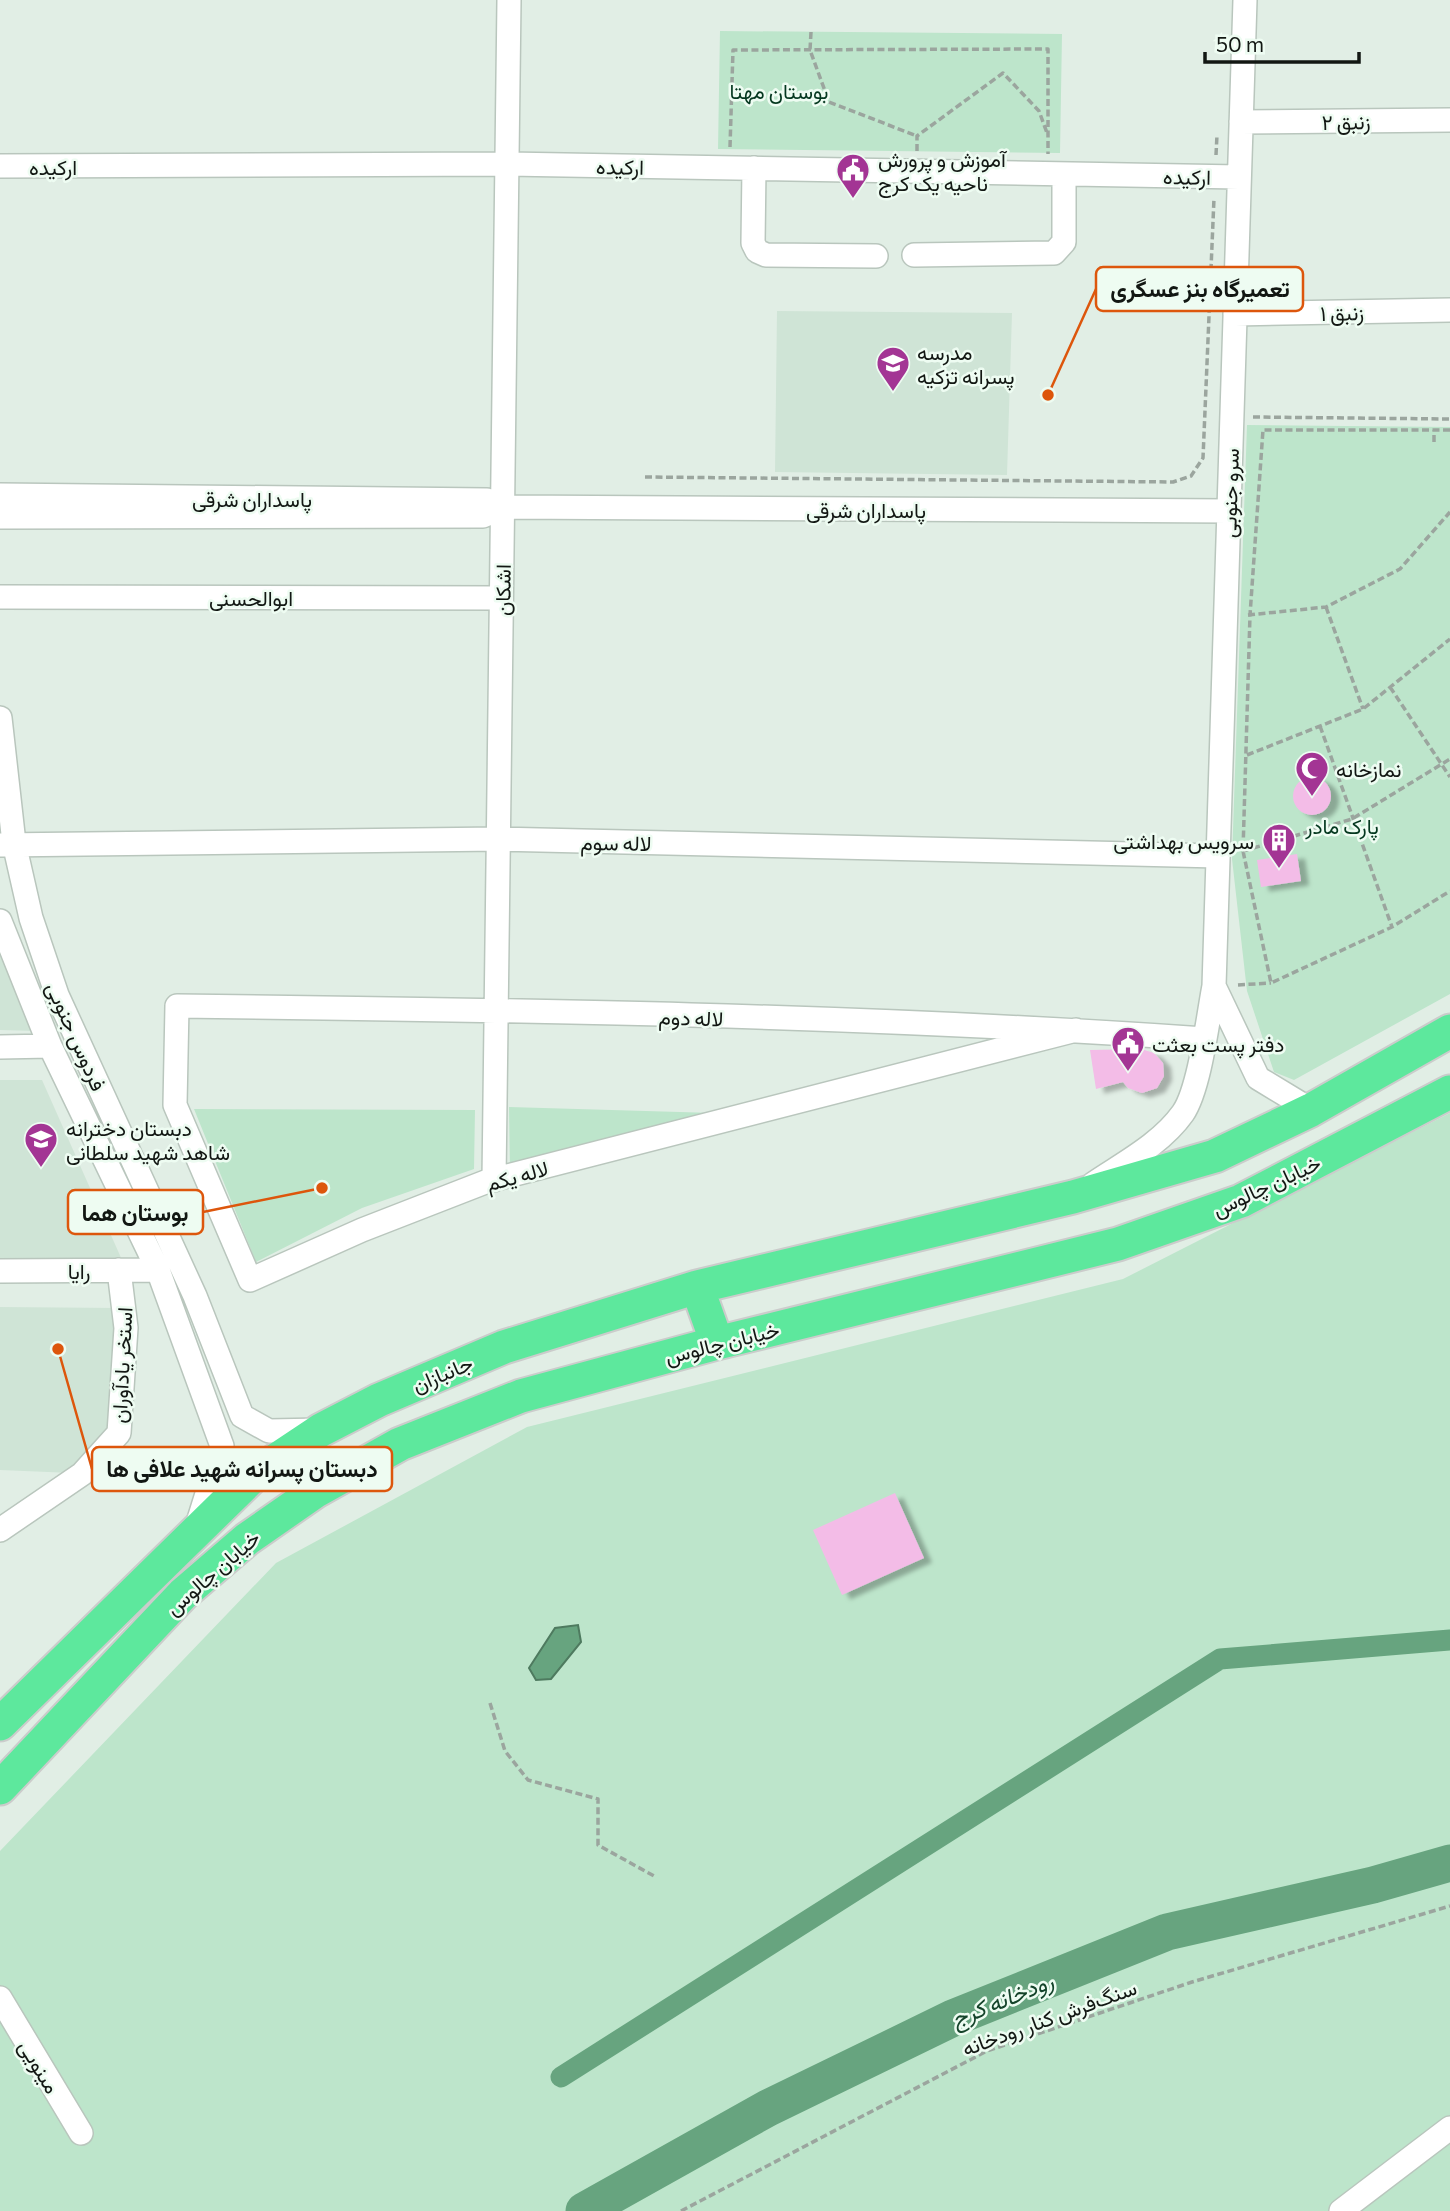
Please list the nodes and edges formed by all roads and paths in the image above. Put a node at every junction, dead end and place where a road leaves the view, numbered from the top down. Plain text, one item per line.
1 (509, 0) edge
2 (1245, 0) edge
3 (811, 32) dead end
4 (810, 50) junction
5 (1450, 120) edge
6 (1218, 122) dead end
7 (1241, 122) junction
8 (917, 135) junction
9 (1048, 137) junction
10 (730, 149) dead end
11 (917, 151) dead end
12 (507, 164) junction
13 (0, 166) edge
14 (754, 168) junction
15 (1056, 174) junction
16 (1215, 176) junction
17 (1239, 177) junction
18 (914, 255) dead end
19 (876, 256) dead end
20 (1450, 310) edge
21 (1235, 314) junction
22 (1232, 417) junction
23 (1450, 419) edge
24 (1434, 430) junction
25 (1450, 430) edge
26 (1434, 442) dead end
27 (645, 477) dead end
28 (0, 495) edge
29 (503, 507) junction
30 (1229, 511) junction
31 (1449, 516) edge
32 (0, 517) edge
33 (0, 597) edge
34 (501, 597) junction
35 (1326, 607) junction
36 (1225, 615) junction
37 (1250, 615) junction
38 (1450, 639) edge
39 (1390, 687) junction
40 (1363, 709) junction
41 (0, 718) edge
42 (1320, 726) junction
43 (1246, 755) junction
44 (1450, 759) edge
45 (1221, 761) junction
46 (1442, 767) junction
47 (1450, 777) edge
48 (1352, 819) junction
49 (498, 839) junction
50 (7, 844) edge
51 (1243, 851) junction
52 (1218, 856) junction
53 (1450, 891) edge
54 (0, 921) edge
55 (1392, 928) junction
56 (1271, 983) junction
57 (1214, 986) junction
58 (177, 1006) joint
59 (496, 1010) junction
60 (1076, 1030) junction
61 (1450, 1031) edge
62 (1204, 1039) junction
63 (50, 1046) junction
64 (0, 1047) edge
65 (1450, 1092) edge
66 (1311, 1110) junction
67 (494, 1180) junction
68 (1073, 1197) junction
69 (119, 1270) junction
70 (158, 1270) junction
71 (0, 1271) edge
72 (697, 1287) junction
73 (717, 1343) junction
74 (321, 1430) junction
75 (0, 1530) edge
76 (196, 1530) junction
77 (490, 1703) dead end
78 (0, 1724) edge
79 (0, 1788) edge
80 (653, 1876) dead end
81 (1450, 1906) edge
82 (0, 1998) edge
83 (1450, 2128) edge
84 (81, 2133) dead end
85 (681, 2211) edge
86 (1341, 2211) edge

1 - 12 street, اشکان
2 - 7 street, سرو جنوبی
3 - 4 path
4 - 8 path
4 - 9 path
4 - 10 path
5 - 7 street, زنبق ۲
6 - 16 path
7 - 17 street, سرو جنوبی
8 - 9 path
8 - 11 path
9 - 15 path
12 - 13 street, ارکیده
12 - 14 street, ارکیده
12 - 29 street, اشکان
14 - 15 street, ارکیده
14 - 19 street
15 - 16 street, ارکیده
15 - 18 street
16 - 17 street, ارکیده
16 - 27 path
17 - 21 street, سرو جنوبی
20 - 21 street, زنبق ۱
21 - 22 street, سرو جنوبی
22 - 23 path
22 - 30 street, سرو جنوبی
24 - 25 path
24 - 26 path
24 - 37 path
28 - 29 street, پاسداران شرقی
29 - 30 street, پاسداران شرقی
29 - 32 street, پاسداران شرقی
29 - 34 street, اشکان
30 - 36 street, سرو جنوبی
31 - 35 path
33 - 34 street, ابوالحسنی
34 - 49 street, اشکان
35 - 37 path
35 - 40 path
36 - 37 path
36 - 45 street, سرو جنوبی
37 - 43 path
38 - 39 path
39 - 40 path
39 - 46 path
40 - 42 path
41 - 50 street, فردوس جنوبی
42 - 43 path
42 - 48 path
43 - 45 path
43 - 51 path
44 - 46 path
45 - 52 street, سرو جنوبی
46 - 47 path
46 - 48 path
48 - 51 path
48 - 55 path
49 - 50 street, لاله سوم
49 - 52 street, لاله سوم
49 - 59 street, اشکان
50 - 74 street, فردوس جنوبی
51 - 52 path
51 - 56 path
52 - 57 street, سرو جنوبی
53 - 55 path
54 - 63 street, فردوس جنوبی
55 - 56 path
56 - 57 path
57 - 62 street, سرو جنوبی
57 - 66 street
58 - 59 street, لاله دوم
58 - 67 street, لاله یکم
59 - 60 street, لاله دوم
59 - 67 street, اشکان
60 - 62 street, لاله دوم
60 - 67 street, لاله یکم
61 - 66 highway
62 - 68 street, سرو جنوبی
63 - 64 street
63 - 70 street, فردوس جنوبی
65 - 73 highway, خیابان چالوس
66 - 68 highway
68 - 72 highway, جانبازان
69 - 70 street, رایا
69 - 71 street, رایا
69 - 75 street, استخر یادآوران
70 - 76 street, فردوس جنوبی
72 - 73 highway
72 - 74 highway, جانبازان
73 - 79 highway, خیابان چالوس
74 - 76 highway, جانبازان
76 - 78 highway, جانبازان
77 - 80 path
81 - 85 path, سنگ‌فرش کنار رودخانه
82 - 84 street, مینویی
83 - 86 street

